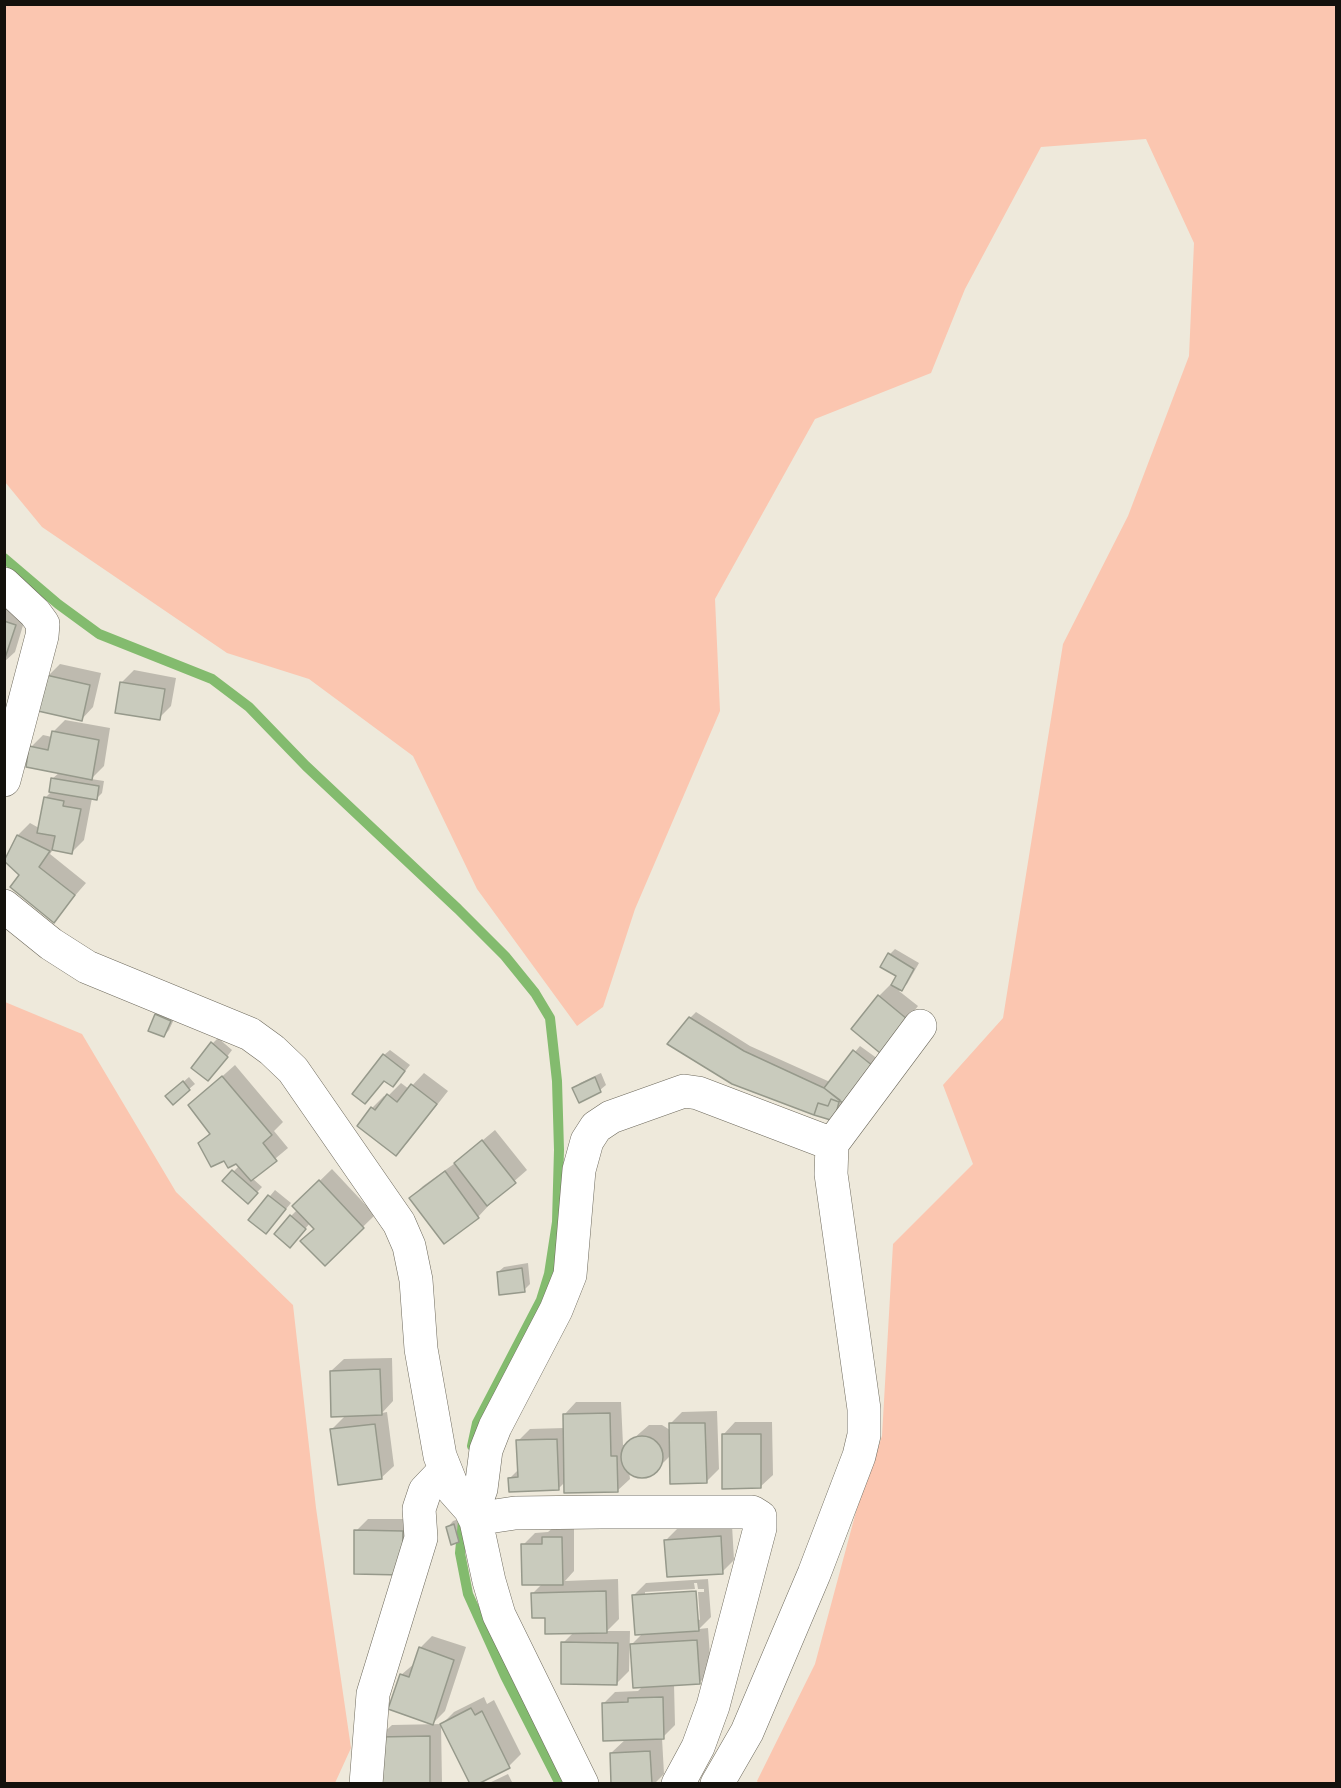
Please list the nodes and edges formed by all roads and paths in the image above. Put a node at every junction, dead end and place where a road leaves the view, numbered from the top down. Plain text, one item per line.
1 (4, 584) edge
2 (4, 780) edge
3 (4, 906) edge
4 (920, 1026) dead end
5 (832, 1144) junction
6 (445, 1470) junction
7 (474, 1516) junction
8 (366, 1784) edge
9 (582, 1784) edge
10 (678, 1784) edge
11 (717, 1784) edge

1 - 2 street
3 - 6 street
4 - 5 street
5 - 7 street
5 - 11 street
6 - 7 street
6 - 8 street
7 - 9 street
7 - 10 street

